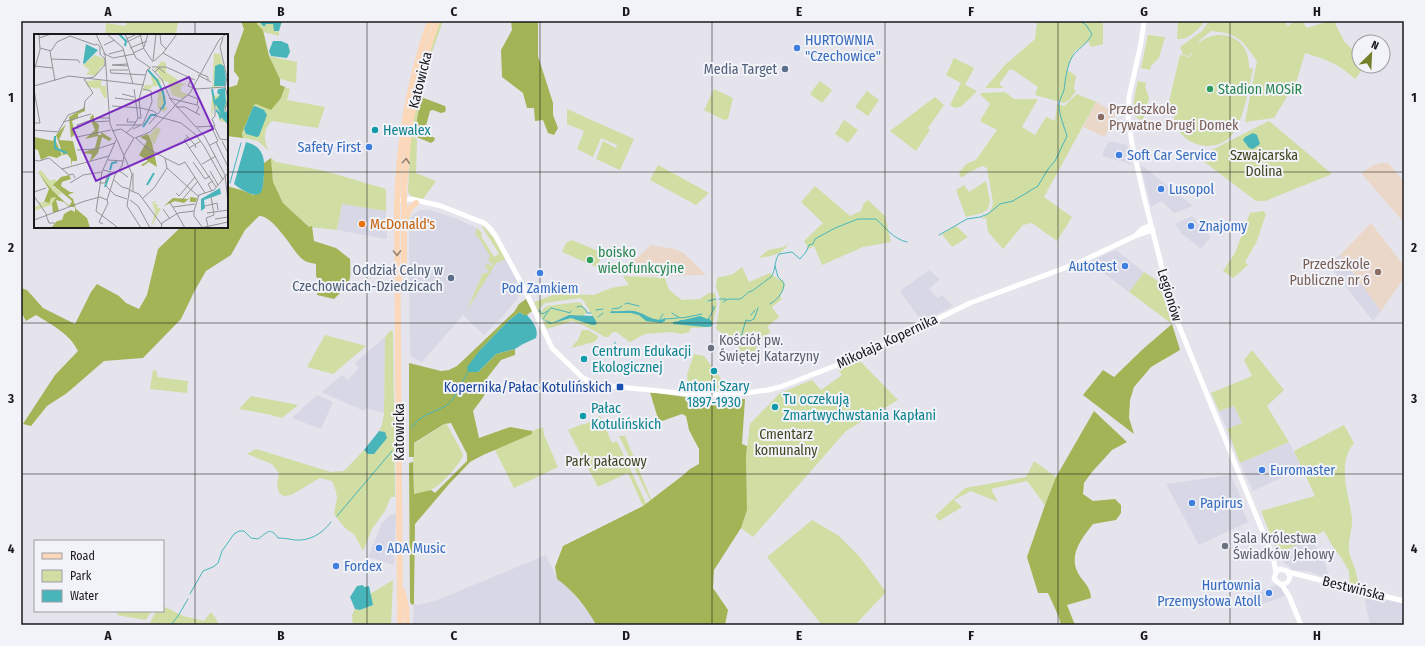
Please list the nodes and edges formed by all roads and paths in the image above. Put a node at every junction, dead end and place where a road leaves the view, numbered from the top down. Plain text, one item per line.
1 (430, 21) edge
2 (437, 21) edge
3 (1144, 21) edge
4 (397, 200) junction
5 (404, 200) junction
6 (416, 203) junction
7 (428, 203) junction
8 (404, 221) junction
9 (1152, 227) junction
10 (398, 283) junction
11 (1273, 557) junction
12 (1282, 569) junction
13 (1276, 572) junction
14 (1288, 572) junction
15 (1304, 576) junction
16 (1289, 580) junction
17 (400, 582) junction
18 (1282, 585) junction
19 (1289, 596) junction
20 (1404, 601) edge
21 (400, 625) edge
22 (407, 625) edge
23 (1301, 625) edge

1 - 4 main road, Katowicka
5 -> 2 main road, Katowicka
3 - 9 street, Legionów
4 - 5 street
4 -> 10 main road, Katowicka
5 - 6 street
5 - 7 street
5 - 8 main road, Katowicka
6 - 7 street
6 - 8 main road
7 - 9 street, Mikołaja Kopernika
8 - 10 main road, Katowicka
9 - 11 street, Legionów
10 - 17 main road, Katowicka
11 - 12 street, Legionów
11 - 13 street, Legionów
12 - 13 street
12 - 14 street
13 - 18 street
14 - 15 street, Bestwińska
14 - 16 street
15 - 16 street, Bestwińska
15 - 20 street, Bestwińska
16 - 18 street
16 - 19 street
17 - 21 main road, Katowicka
17 - 22 main road, Katowicka
18 - 19 street
19 - 23 street

